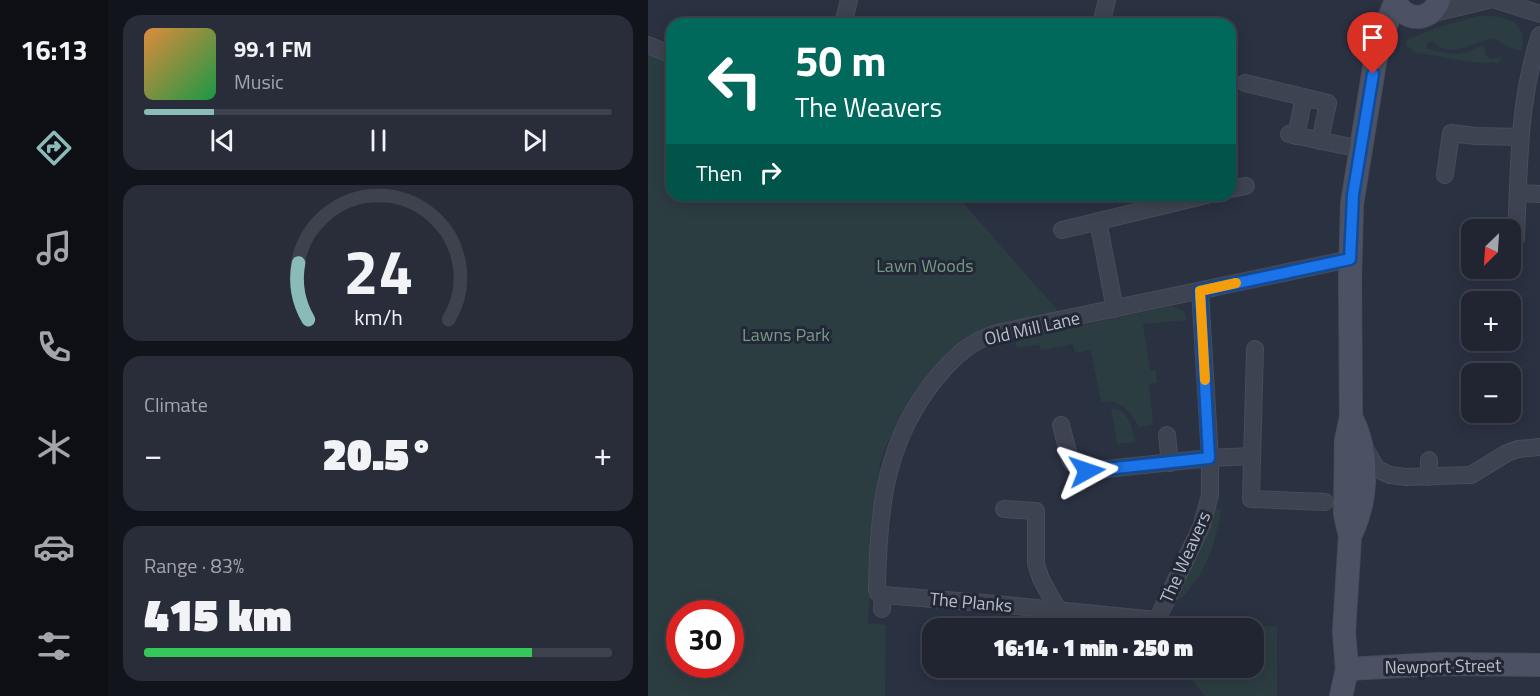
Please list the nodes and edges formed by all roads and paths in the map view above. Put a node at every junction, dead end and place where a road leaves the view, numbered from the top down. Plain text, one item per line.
1 (849, 0) edge
2 (1107, 0) edge
3 (1489, 0) edge
4 (1496, 0) edge
5 (1395, 1) edge
6 (1430, 10) edge
7 (1540, 14) edge
8 (844, 18) edge
9 (1102, 18) edge
10 (1540, 35) edge
11 (648, 45) edge
12 (1379, 49) junction
13 (666, 52) edge
14 (1245, 84) dead end
15 (1304, 97) junction
16 (1533, 99) edge
17 (1520, 137) junction
18 (1320, 141) junction
19 (1360, 149) junction
20 (1445, 174) dead end
21 (1518, 194) junction
22 (1540, 194) edge
23 (1182, 201) edge
24 (1517, 219) edge
25 (1098, 221) junction
26 (1062, 230) dead end
27 (1350, 259) junction
28 (1200, 291) junction
29 (1115, 309) junction
30 (1255, 348) dead end
31 (1351, 417) junction
32 (1061, 425) dead end
33 (1167, 435) dead end
34 (1362, 445) junction
35 (1540, 447) edge
36 (1252, 456) junction
37 (1209, 458) junction
38 (1170, 463) junction
39 (1325, 502) dead end
40 (1004, 509) dead end
41 (1350, 536) junction
42 (883, 602) joint
43 (1058, 609) junction
44 (1119, 618) edge
45 (1162, 618) edge
46 (1540, 665) edge
47 (1347, 669) junction
48 (1341, 696) edge

1 - 8 street
2 - 9 street
3 - 6 street
4 - 7 street
5 - 6 main road
5 - 12 main road
6 - 12 main road
10 - 16 street
11 - 13 street
12 - 19 main road
14 - 15 street
15 - 18 street
15 - 18 street
16 - 17 street
17 - 20 street
17 - 21 street
18 - 19 street
19 - 27 main road
21 - 22 street
21 - 24 street
23 - 25 street
25 - 26 street
25 - 29 street
27 - 28 street, Old Mill Lane
27 - 31 main road
28 - 29 street, Old Mill Lane
28 - 37 street, The Weavers
29 - 42 street, Old Mill Lane
30 - 36 street
31 - 34 main road
31 - 41 main road
32 - 38 street
33 - 38 street
34 - 35 street
34 - 41 main road
36 - 37 street
36 - 39 street
37 - 38 street
37 - 45 street, The Weavers
40 - 43 street
41 - 47 main road
42 - 43 street, The Planks
43 - 44 street, The Planks
46 - 47 main road, Newport Street
47 - 48 main road

